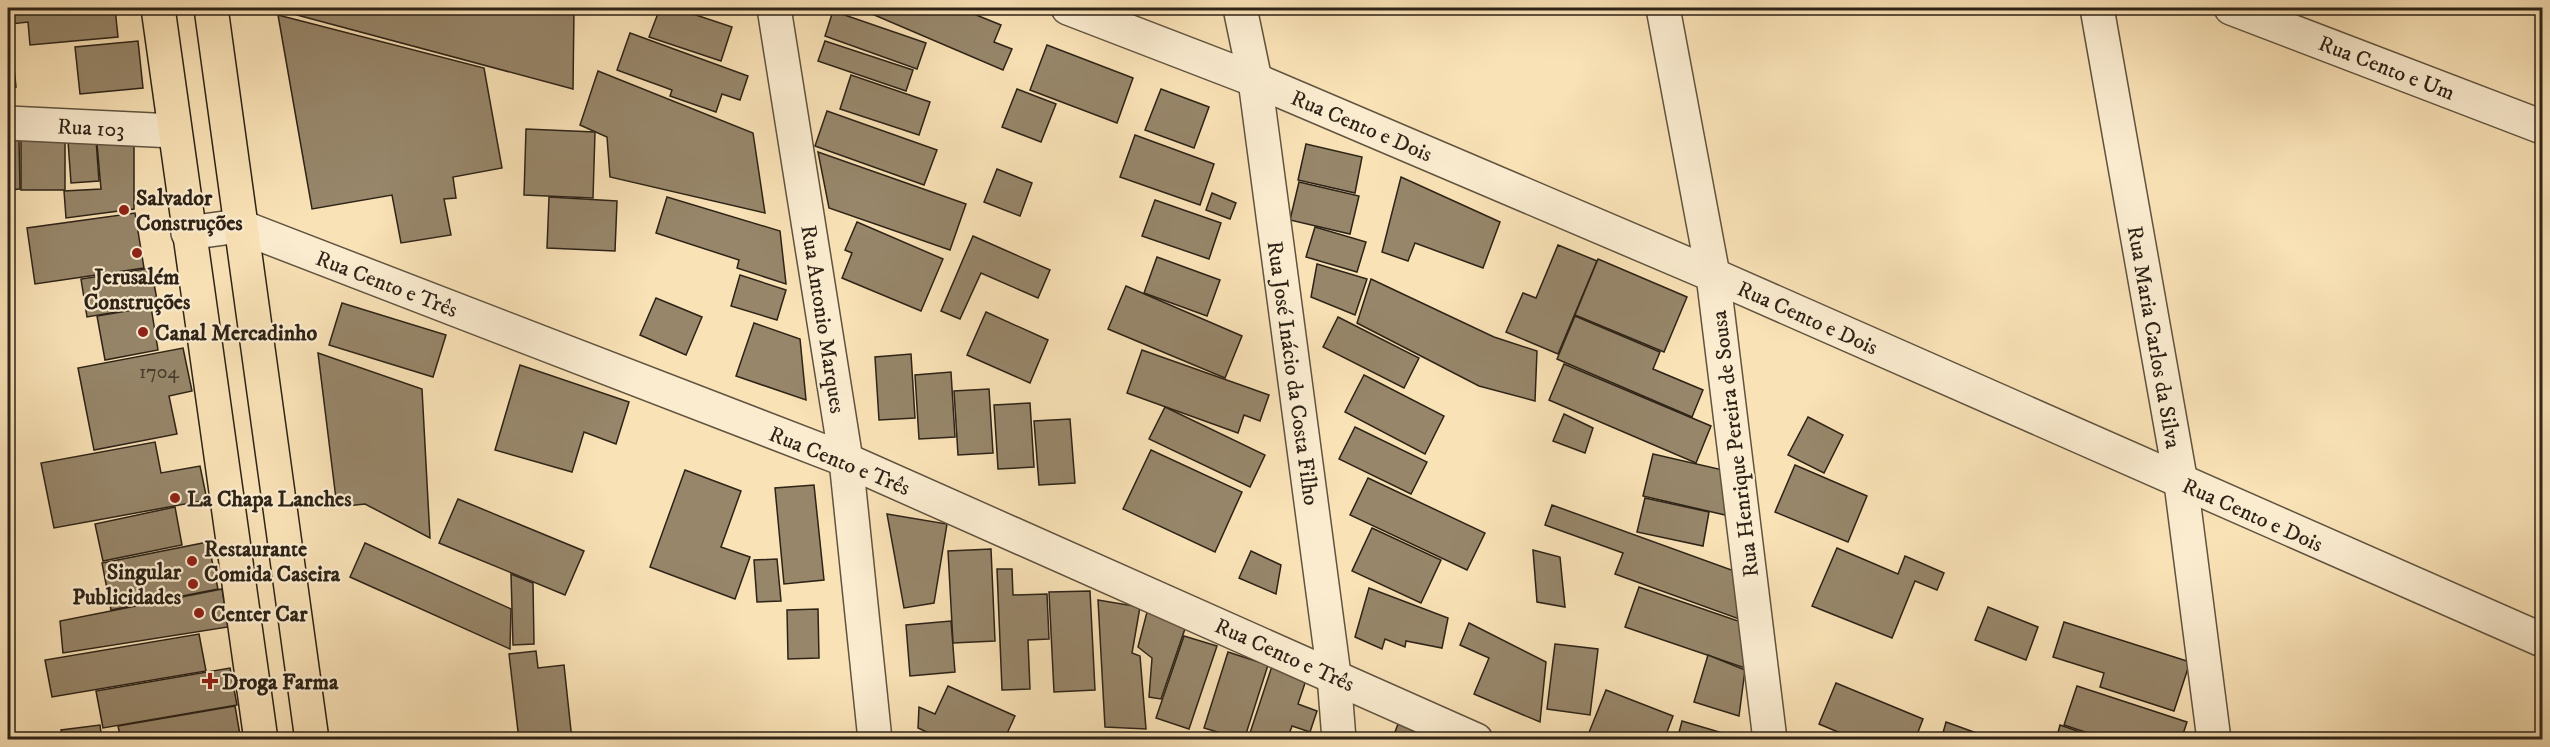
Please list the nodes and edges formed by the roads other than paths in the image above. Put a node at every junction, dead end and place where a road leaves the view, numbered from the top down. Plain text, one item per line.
1 (158, 8) edge
2 (211, 8) edge
3 (774, 8) edge
4 (1068, 8) edge
5 (1240, 8) edge
6 (1663, 8) edge
7 (2097, 8) edge
8 (2231, 8) edge
9 (1255, 80) junction
10 (8, 123) edge
11 (2542, 127) edge
12 (174, 131) junction
13 (239, 226) junction
14 (188, 233) junction
15 (1713, 275) junction
16 (846, 460) junction
17 (2181, 483) junction
18 (2542, 640) edge
19 (1334, 675) junction
20 (261, 740) edge
21 (312, 740) edge
22 (875, 740) edge
23 (1339, 740) edge
24 (1476, 740) edge
25 (1770, 740) edge
26 (2214, 740) edge

1 - 12 main road
2 - 13 main road
3 - 16 street, Rua Antonio Marques
4 - 9 street, Rua Cento e Dois
5 - 9 street, Rua José Inácio da Costa Filho
6 - 15 street, Rua Henrique Pereira de Sousa
7 - 17 street, Rua Maria Carlos da Silva
8 - 11 street, Rua Cento e Um
9 - 15 street, Rua Cento e Dois
9 - 19 street, Rua José Inácio da Costa Filho
10 - 12 street, Rua 103
12 - 14 main road
13 - 14 street, Rua Cento e Três
13 - 16 street, Rua Cento e Três
13 - 21 main road
14 - 20 main road
15 - 17 street, Rua Cento e Dois
15 - 25 street, Rua Henrique Pereira de Sousa
16 - 19 street, Rua Cento e Três
16 - 22 street, Rua Antonio Marques
17 - 18 street, Rua Cento e Dois
17 - 26 street, Rua Maria Carlos da Silva
19 - 23 street, Rua José Inácio da Costa Filho
19 - 24 street, Rua Cento e Três

